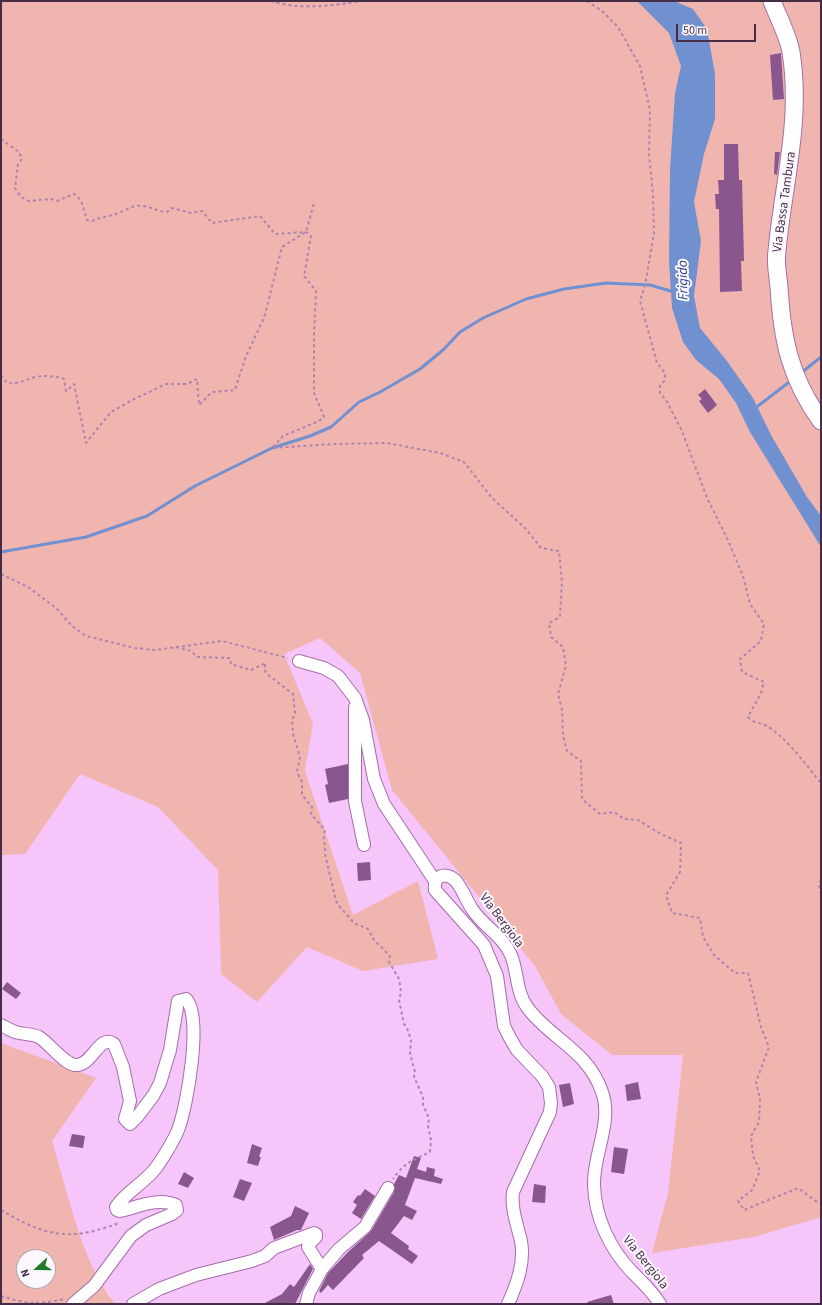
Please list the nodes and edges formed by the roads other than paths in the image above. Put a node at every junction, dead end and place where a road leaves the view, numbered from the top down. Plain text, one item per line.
1 (772, 1) edge
2 (821, 421) edge
3 (300, 661) road end
4 (356, 698) junction
5 (364, 845) dead end
6 (435, 881) junction
7 (1, 1025) edge
8 (388, 1188) road end
9 (322, 1269) junction
10 (70, 1301) edge
11 (133, 1304) edge
12 (306, 1304) edge
13 (508, 1304) edge
14 (660, 1304) edge

1 - 2 street, Via Bassa Tambura
3 - 4 street
4 - 5 street
4 - 6 street
6 - 13 street
6 - 14 street, Via Bergiola
7 - 10 street
8 - 9 street
9 - 11 street
9 - 12 street

